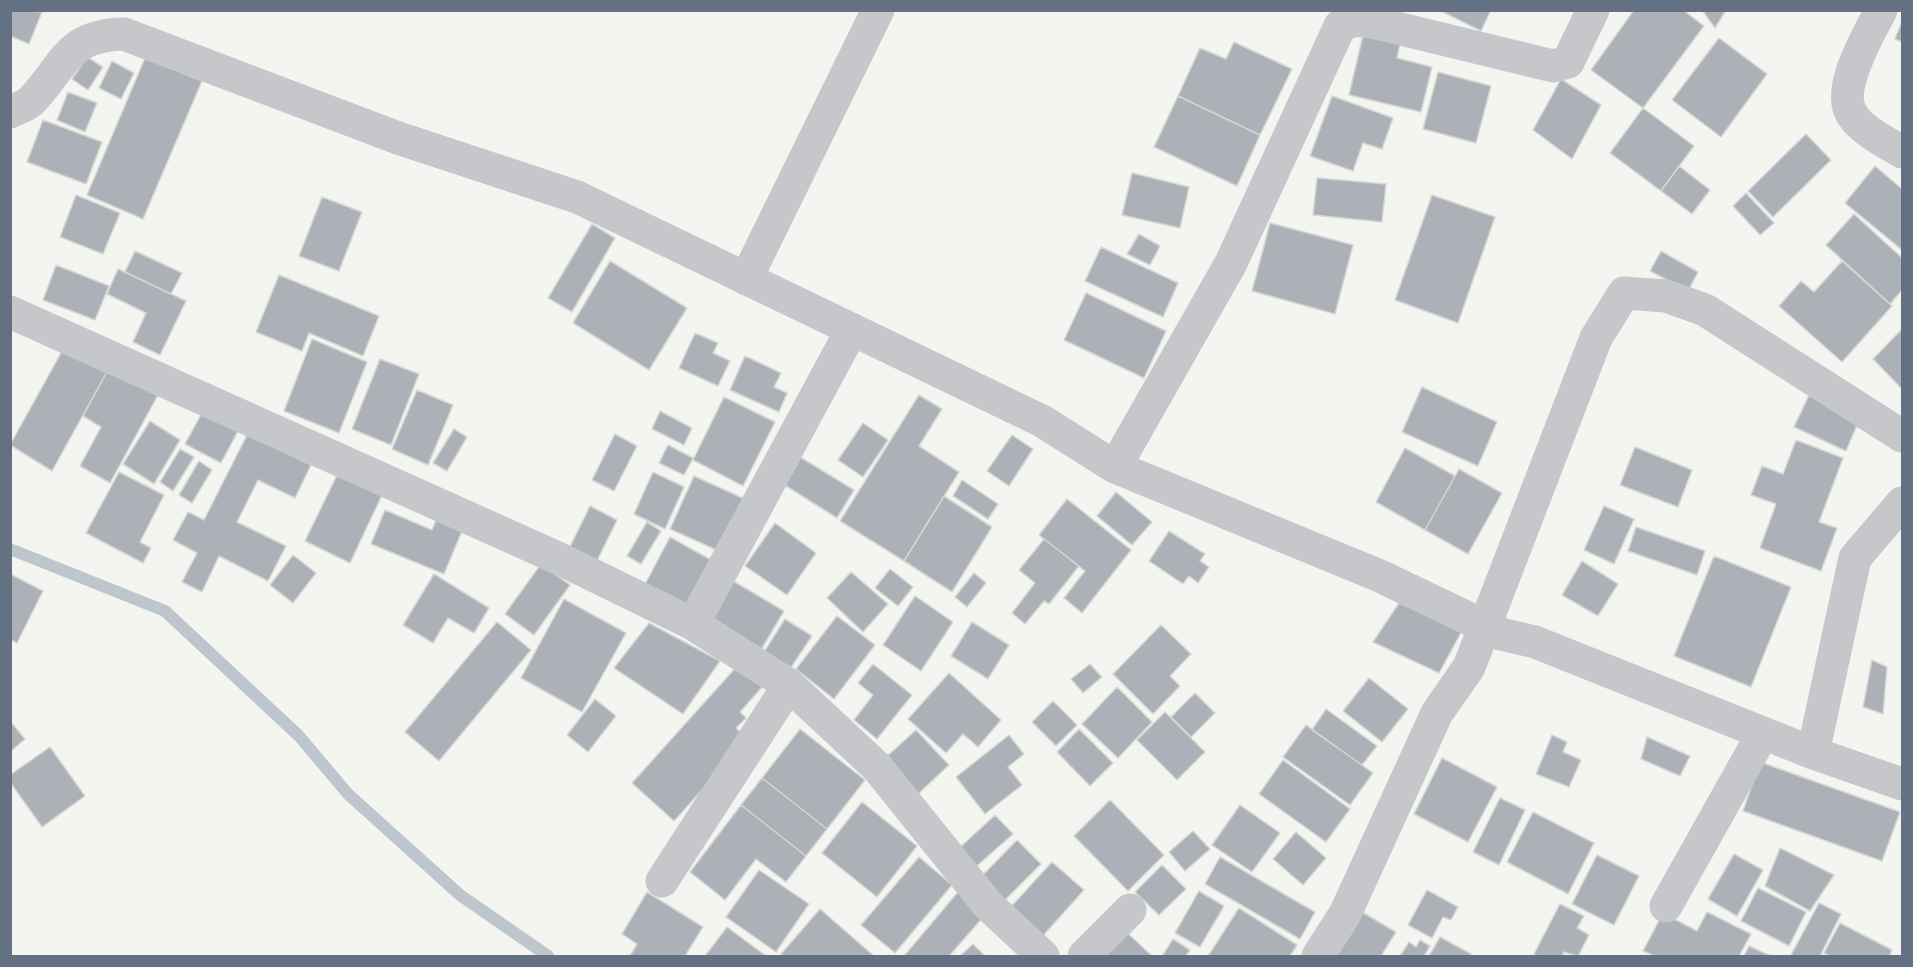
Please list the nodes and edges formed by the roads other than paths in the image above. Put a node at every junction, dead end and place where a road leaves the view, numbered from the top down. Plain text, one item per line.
1 (878, 10) edge
2 (1593, 10) edge
3 (1881, 10) edge
4 (10, 112) edge
5 (1902, 152) edge
6 (746, 279) junction
7 (10, 312) edge
8 (851, 331) junction
9 (1902, 436) edge
10 (1115, 467) junction
11 (1902, 503) edge
12 (693, 624) junction
13 (1486, 626) junction
14 (789, 685) junction
15 (1763, 733) junction
16 (1812, 753) junction
17 (1902, 784) edge
18 (662, 881) dead end
19 (1666, 906) dead end
20 (1130, 910) dead end
21 (1043, 957) edge
22 (1084, 957) edge
23 (1318, 957) edge

1 - 6 street
2 - 10 street
3 - 5 street
4 - 6 street
6 - 8 street
7 - 12 street
8 - 10 street
8 - 12 street
9 - 13 street
10 - 13 street
11 - 16 street
12 - 14 street
13 - 15 street
13 - 23 street
14 - 18 street
14 - 21 street
15 - 16 street
15 - 19 street
16 - 17 street
20 - 22 street

